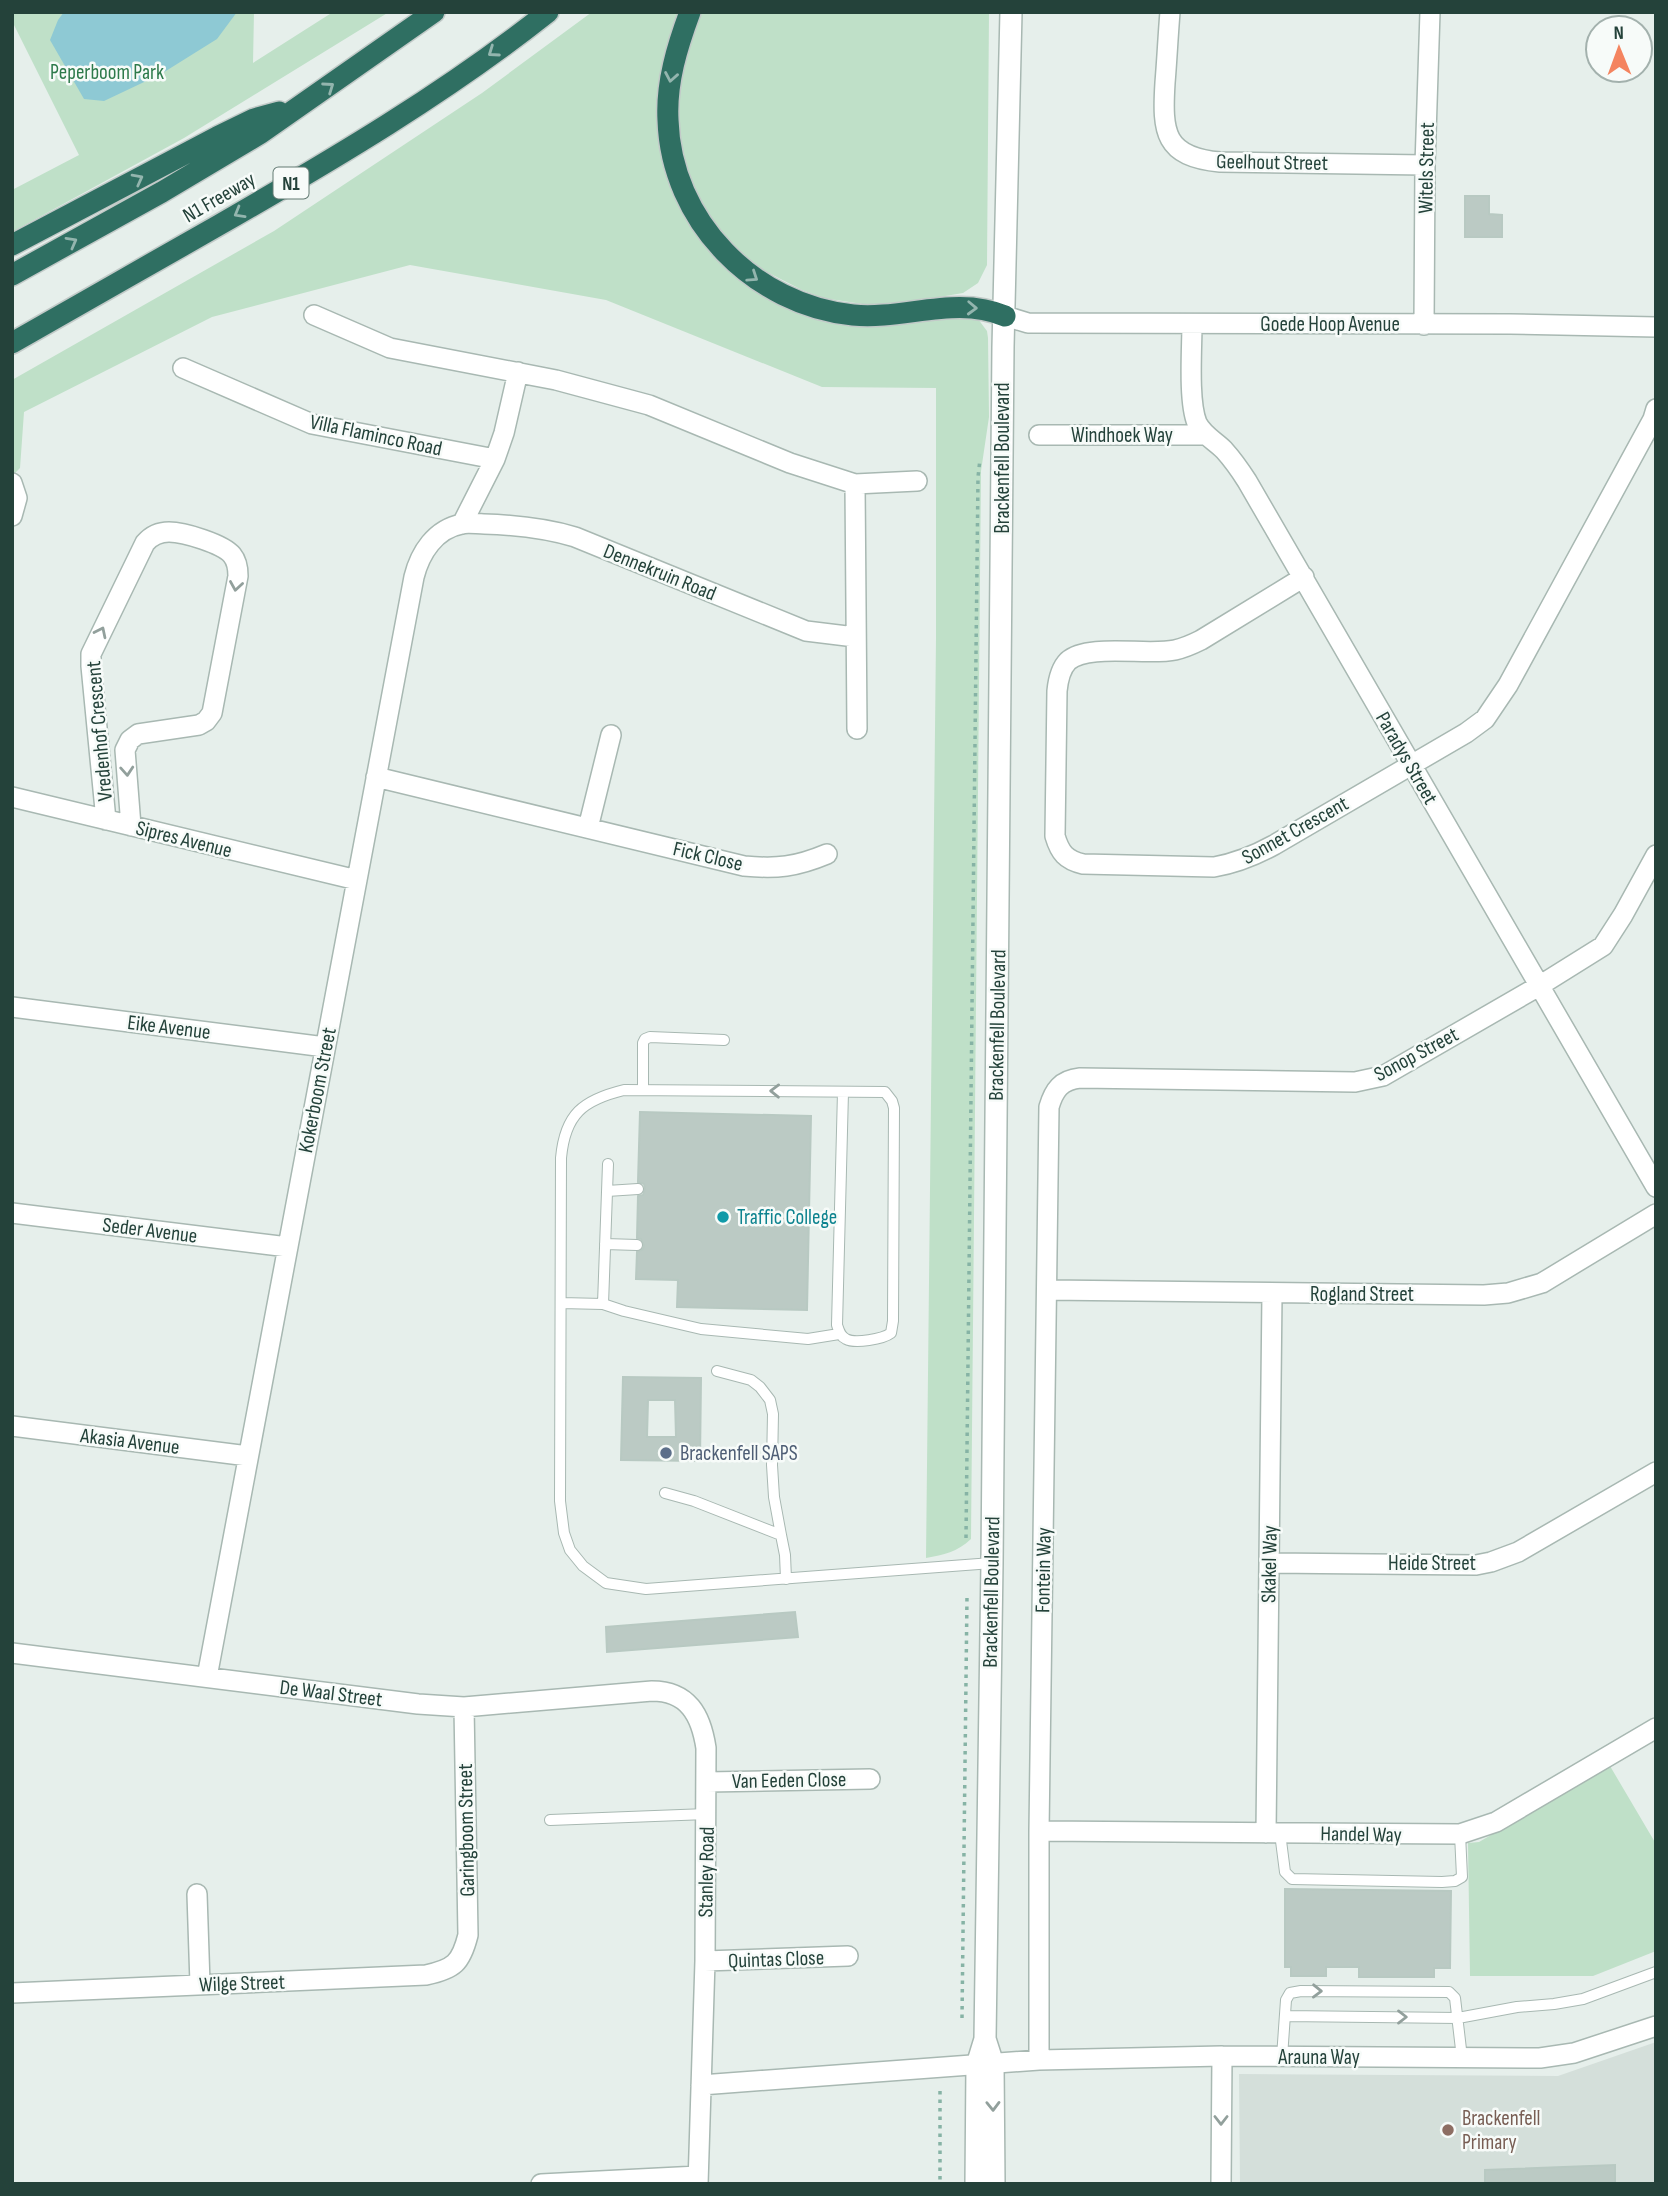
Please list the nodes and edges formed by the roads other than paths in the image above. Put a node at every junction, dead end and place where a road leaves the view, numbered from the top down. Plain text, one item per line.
1 (434, 12) edge
2 (548, 12) edge
3 (690, 12) edge
4 (1011, 12) edge
5 (1170, 12) edge
6 (1430, 12) edge
7 (304, 104) junction
8 (1425, 165) junction
9 (12, 245) edge
10 (12, 275) edge
11 (314, 315) dead end
12 (1005, 316) junction
13 (1192, 324) junction
14 (1424, 325) junction
15 (1656, 327) edge
16 (16, 343) edge
17 (183, 369) dead end
18 (518, 372) junction
19 (1656, 409) edge
20 (1039, 435) dead end
21 (1206, 435) junction
22 (495, 459) junction
23 (917, 481) dead end
24 (12, 483) edge
25 (855, 484) junction
26 (12, 516) edge
27 (462, 524) junction
28 (1304, 577) junction
29 (855, 637) junction
30 (857, 729) dead end
31 (611, 735) dead end
32 (1410, 764) junction
33 (376, 777) junction
34 (12, 797) edge
35 (106, 820) junction
36 (131, 826) junction
37 (588, 828) junction
38 (827, 854) dead end
39 (1656, 855) edge
40 (356, 880) junction
41 (1539, 986) junction
42 (12, 1007) edge
43 (724, 1040) dead end
44 (325, 1047) junction
45 (1061, 1084) joint
46 (643, 1090) junction
47 (843, 1092) junction
48 (608, 1164) dead end
49 (1656, 1187) edge
50 (638, 1189) dead end
51 (607, 1191) junction
52 (12, 1213) edge
53 (1656, 1214) edge
54 (605, 1244) junction
55 (637, 1245) dead end
56 (288, 1247) junction
57 (1047, 1290) junction
58 (1272, 1294) junction
59 (561, 1303) junction
60 (603, 1304) junction
61 (839, 1334) junction
62 (718, 1371) dead end
63 (12, 1426) edge
64 (248, 1456) junction
65 (1656, 1472) edge
66 (664, 1493) dead end
67 (781, 1535) junction
68 (992, 1563) junction
69 (1269, 1563) junction
70 (786, 1579) junction
71 (12, 1653) edge
72 (207, 1677) junction
73 (652, 1690) joint
74 (464, 1707) junction
75 (1654, 1732) edge
76 (870, 1779) dead end
77 (707, 1782) junction
78 (707, 1814) junction
79 (550, 1820) dead end
80 (1040, 1831) junction
81 (1273, 1833) junction
82 (1460, 1834) junction
83 (197, 1894) dead end
84 (463, 1953) joint
85 (848, 1956) dead end
86 (705, 1961) junction
87 (1656, 1972) edge
88 (200, 1984) junction
89 (12, 1993) edge
90 (1284, 2016) junction
91 (1458, 2018) junction
92 (1656, 2026) edge
93 (1222, 2056) junction
94 (1282, 2057) junction
95 (1462, 2058) junction
96 (1039, 2060) junction
97 (985, 2064) junction
98 (701, 2085) junction
99 (698, 2180) edge
100 (541, 2184) edge
101 (976, 2184) edge
102 (994, 2184) edge
103 (1221, 2184) edge

7 -> 1 highway, N1 Freeway
2 -> 16 highway, N1 Freeway / N1
3 -> 12 highway
4 - 12 street, Brackenfell Boulevard
5 - 8 street, Geelhout Street
6 - 8 street, Witels Street
9 -> 7 highway
10 -> 7 highway, N1 Freeway
8 - 14 street, Witels Street
11 - 18 street
12 - 13 street, Goede Hoop Avenue
12 - 68 street, Brackenfell Boulevard
13 - 14 street, Goede Hoop Avenue
13 - 21 street, Paradys Street
14 - 15 street, Goede Hoop Avenue
17 - 22 street, Villa Flaminco Road
18 - 22 street
18 - 25 street
19 - 32 street, Sonnet Crescent
20 - 21 street, Windhoek Way
21 - 28 street, Paradys Street
22 - 27 street
23 - 25 street
24 - 26 street
25 - 29 street
27 - 29 street, Dennekruin Road
27 - 33 street, Kokerboom Street
28 - 32 street, Paradys Street
28 - 32 street, Sonnet Crescent
29 - 30 street
31 - 37 street
32 - 41 street, Paradys Street
33 - 37 street, Fick Close
33 - 40 street, Kokerboom Street
34 - 35 street, Sipres Avenue
35 - 36 street, Sipres Avenue
35 -> 36 street, Vredenhof Crescent
36 - 40 street, Sipres Avenue
37 - 38 street, Fick Close
39 - 41 street, Sonop Street
40 - 44 street, Kokerboom Street
41 - 45 street, Sonop Street
41 - 49 street, Paradys Street
42 - 44 street, Eike Avenue
43 - 46 lane
44 - 56 street, Kokerboom Street
45 - 57 street, Fontein Way
47 -> 46 lane
46 - 59 lane
47 - 61 lane
47 - 61 lane
48 - 51 lane
50 - 51 lane
51 - 54 lane
52 - 56 street, Seder Avenue
53 - 58 street, Rogland Street
54 - 55 lane
54 - 60 lane
56 - 64 street, Kokerboom Street
57 - 58 street, Rogland Street
57 - 80 street, Fontein Way
58 - 69 street, Skakel Way
59 - 60 lane
59 - 70 lane
60 - 61 lane
62 - 67 lane
63 - 64 street, Akasia Avenue
64 - 72 street, Kokerboom Street
65 - 69 street, Heide Street
66 - 67 lane
67 - 70 lane
68 - 70 lane
68 - 97 street, Brackenfell Boulevard
69 - 81 street, Skakel Way
71 - 72 street, De Waal Street
72 - 74 street, De Waal Street
73 - 74 street, De Waal Street
73 - 77 street, Stanley Road
74 - 84 street, Garingboom Street
75 - 82 street, Handel Way
76 - 77 street, Van Eeden Close
77 - 78 street, Stanley Road
78 - 79 lane
78 - 86 street, Stanley Road
80 - 81 street, Handel Way
80 - 96 street, Fontein Way
81 - 82 street, Handel Way
81 - 82 lane
83 - 88 street
84 - 88 street, Wilge Street
85 - 86 street, Quintas Close
86 - 98 street, Stanley Road
87 - 91 lane
88 - 89 street, Wilge Street
90 -> 91 lane
90 -> 91 lane
90 - 94 lane
91 - 95 lane
92 - 95 street, Arauna Way
93 - 94 street, Arauna Way
93 - 96 street, Arauna Way
93 -> 103 street
94 - 95 street, Arauna Way
96 - 97 street, Arauna Way
97 - 98 street
97 - 101 street, Brackenfell Boulevard
97 -> 102 street, Brackenfell Boulevard
98 - 99 street, Stanley Road
99 - 100 street

